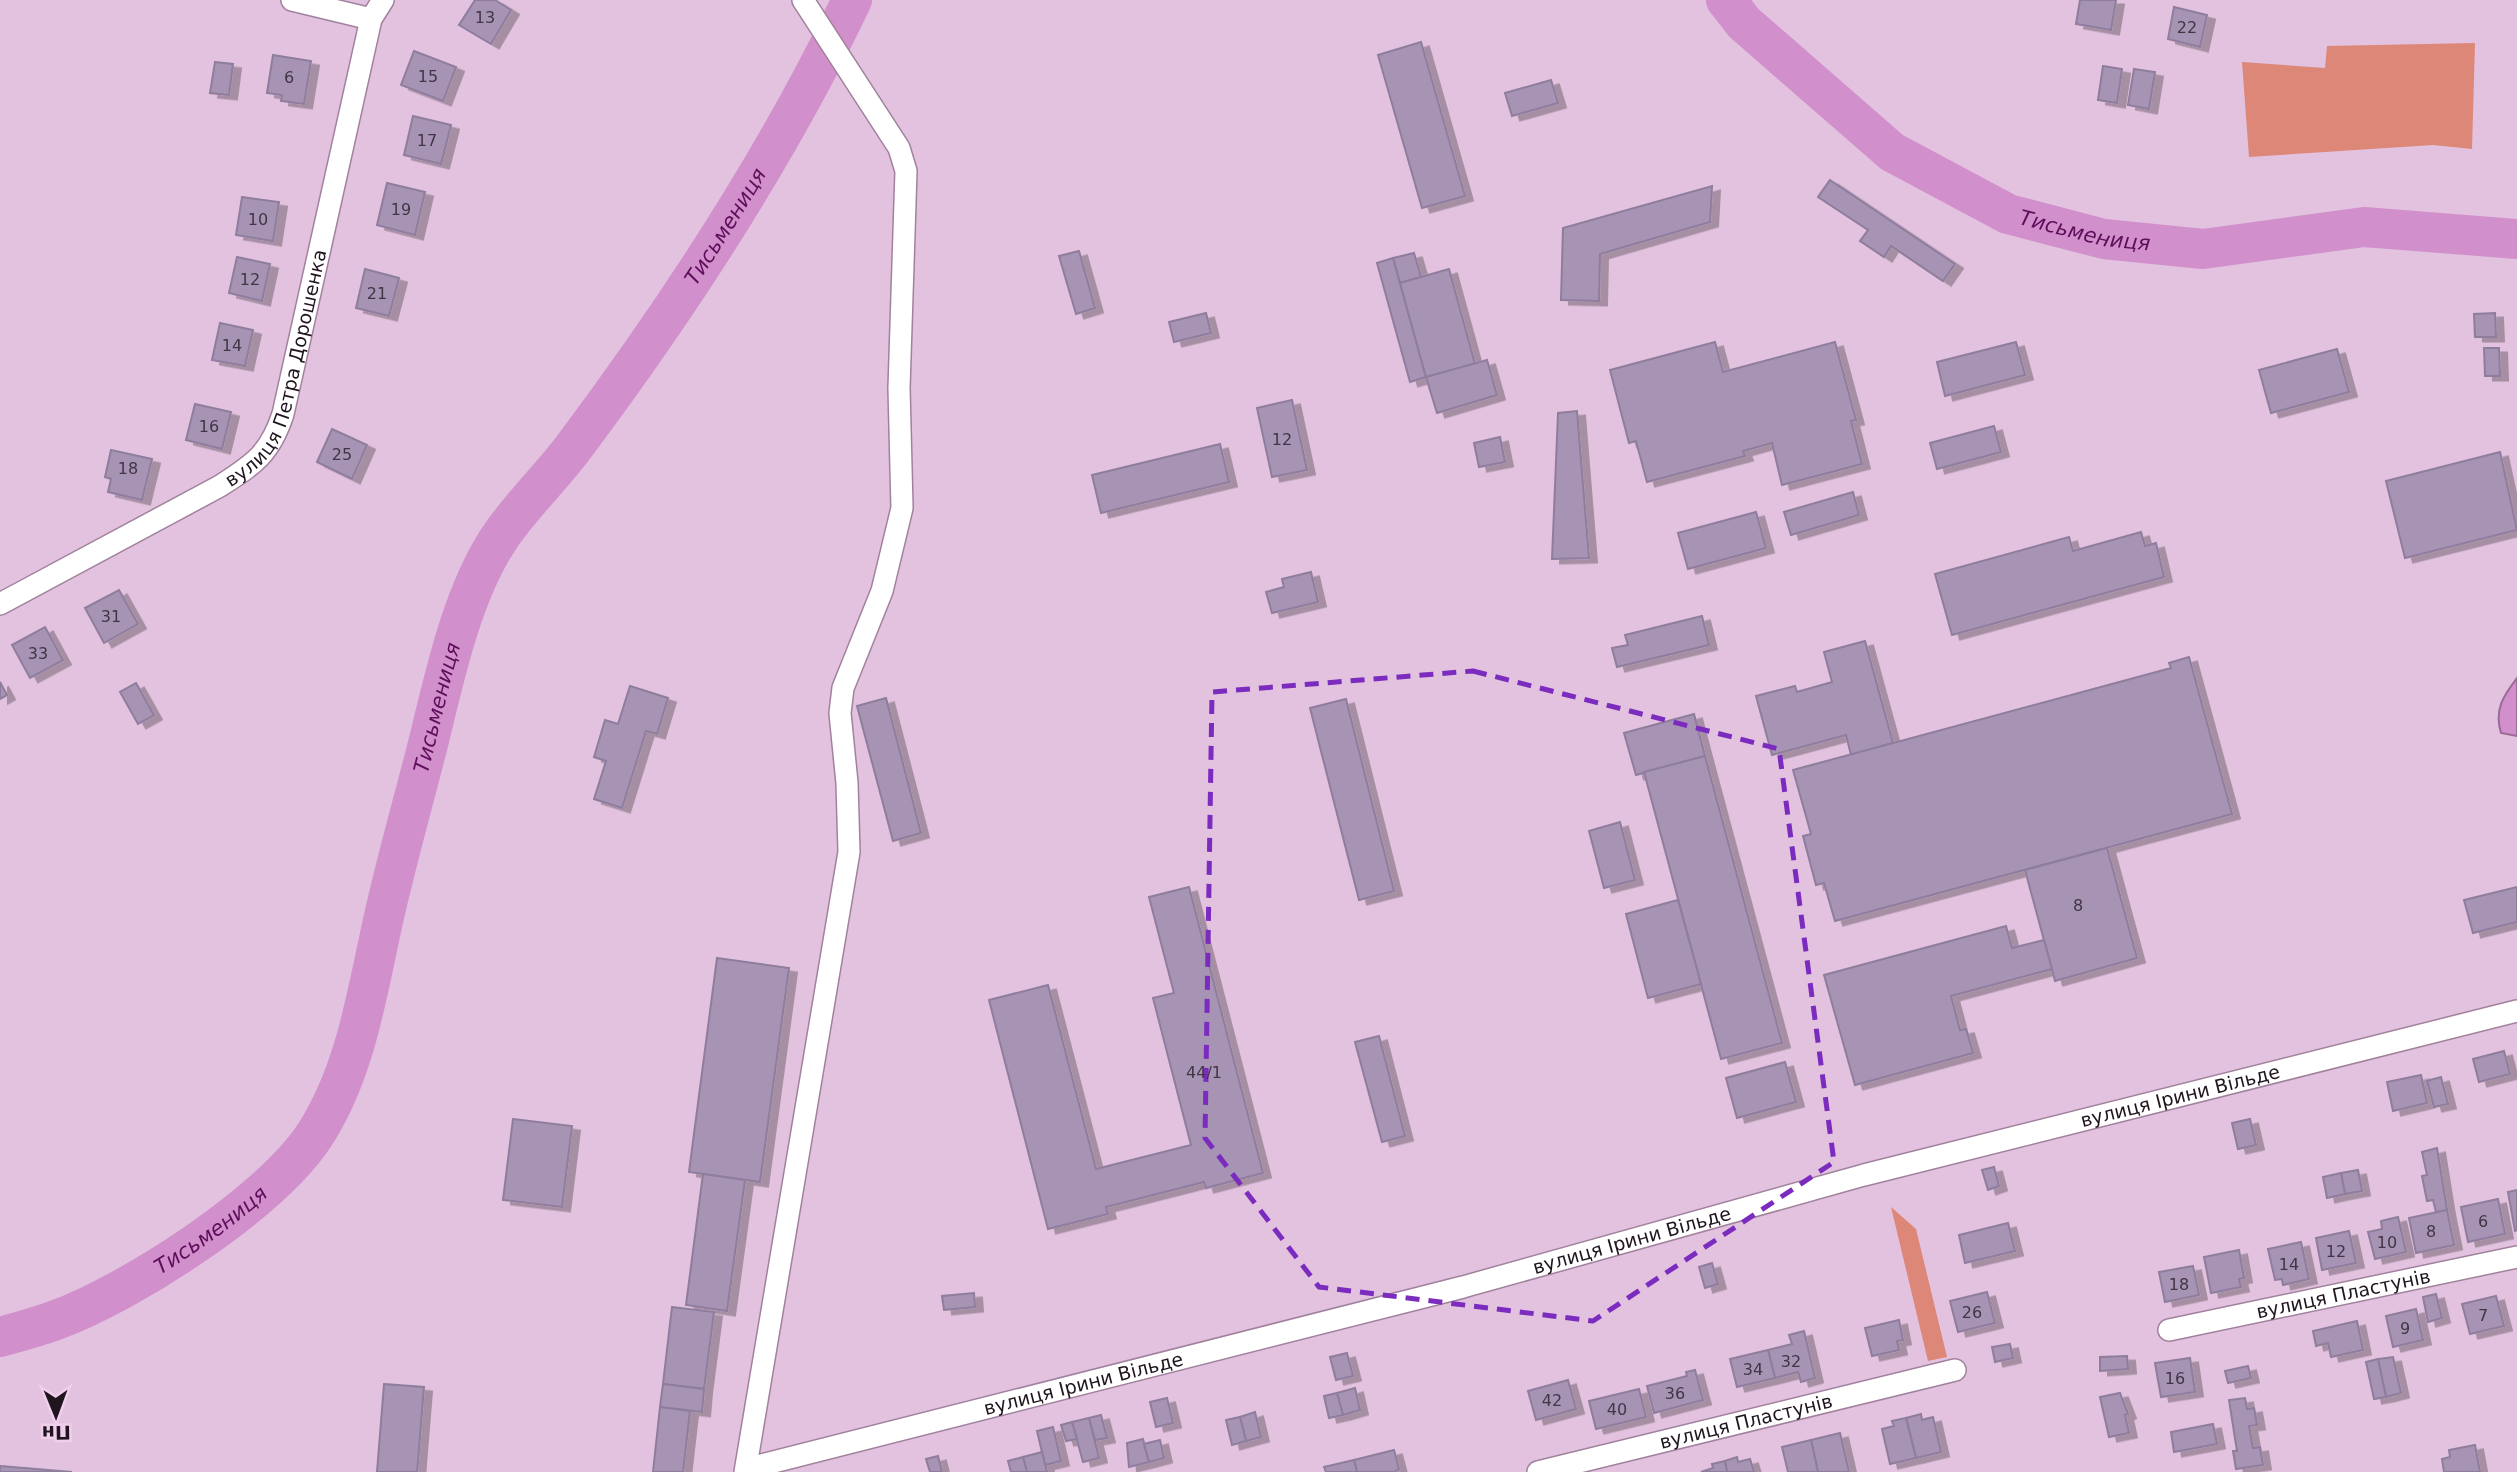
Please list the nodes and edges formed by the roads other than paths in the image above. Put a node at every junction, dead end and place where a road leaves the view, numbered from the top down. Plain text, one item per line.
1 (292, 0) edge
2 (383, 0) edge
3 (803, 0) edge
4 (370, 19) junction
5 (0, 604) edge
6 (2517, 1011) edge
7 (2517, 1257) edge
8 (2169, 1330) dead end
9 (1955, 1370) dead end
10 (745, 1470) edge
11 (1538, 1472) edge

1 - 4 street
2 - 4 street, вулиця Петра Дорошенка
3 - 10 street
4 - 5 street, вулиця Петра Дорошенка
6 - 10 street, вулиця Ірини Вільде
7 - 8 street, вулиця Пластунів
9 - 11 street, вулиця Пластунів

